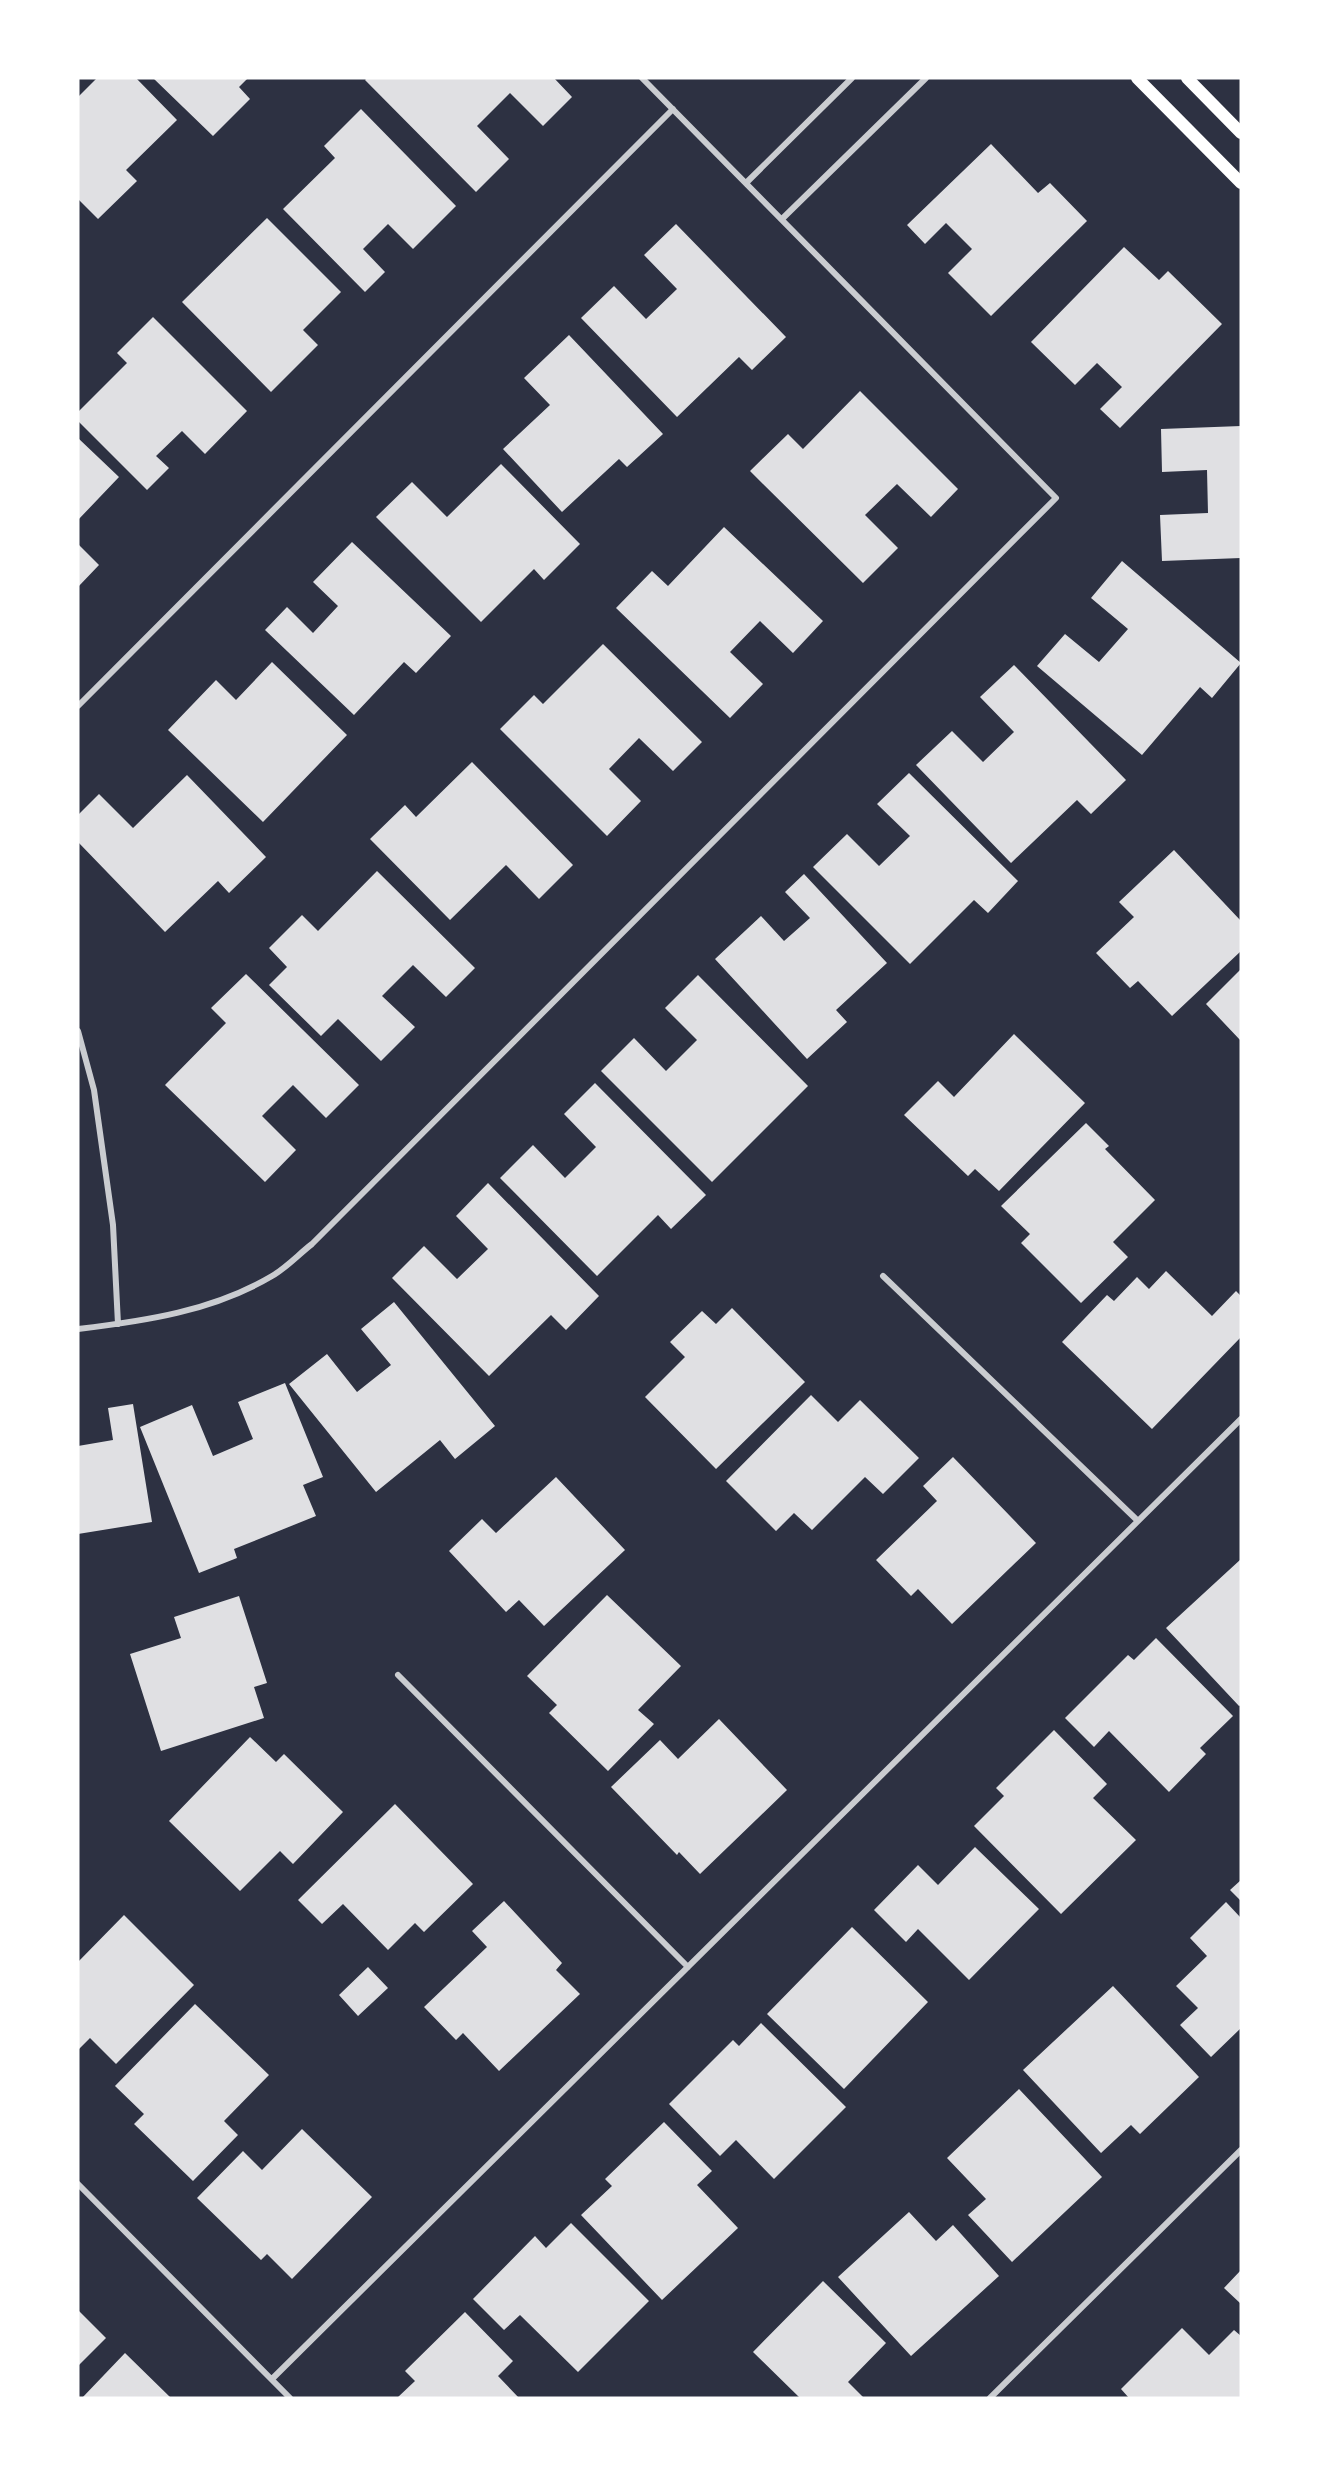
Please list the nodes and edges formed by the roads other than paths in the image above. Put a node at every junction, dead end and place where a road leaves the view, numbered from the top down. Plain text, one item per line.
1 (642, 78) edge
2 (852, 78) edge
3 (926, 78) edge
4 (1137, 78) edge
5 (1187, 78) edge
6 (673, 109) junction
7 (1241, 133) edge
8 (746, 183) junction
9 (1241, 183) edge
10 (782, 219) junction
11 (78, 706) edge
12 (78, 1031) edge
13 (883, 1276) dead end
14 (118, 1324) junction
15 (78, 1329) edge
16 (1241, 1419) edge
17 (1138, 1521) junction
18 (398, 1675) dead end
19 (688, 1967) junction
20 (1241, 2150) edge
21 (78, 2184) edge
22 (272, 2379) junction
23 (290, 2398) edge
24 (990, 2398) edge

1 - 6 street
2 - 8 street
3 - 10 street
4 - 9 main road
5 - 7 main road
6 - 8 street
6 - 11 street
8 - 10 street
10 - 14 street
12 - 14 street
13 - 17 street
14 - 15 street
16 - 17 street
17 - 19 street
18 - 19 street
19 - 22 street
20 - 24 street
21 - 22 street
22 - 23 street

